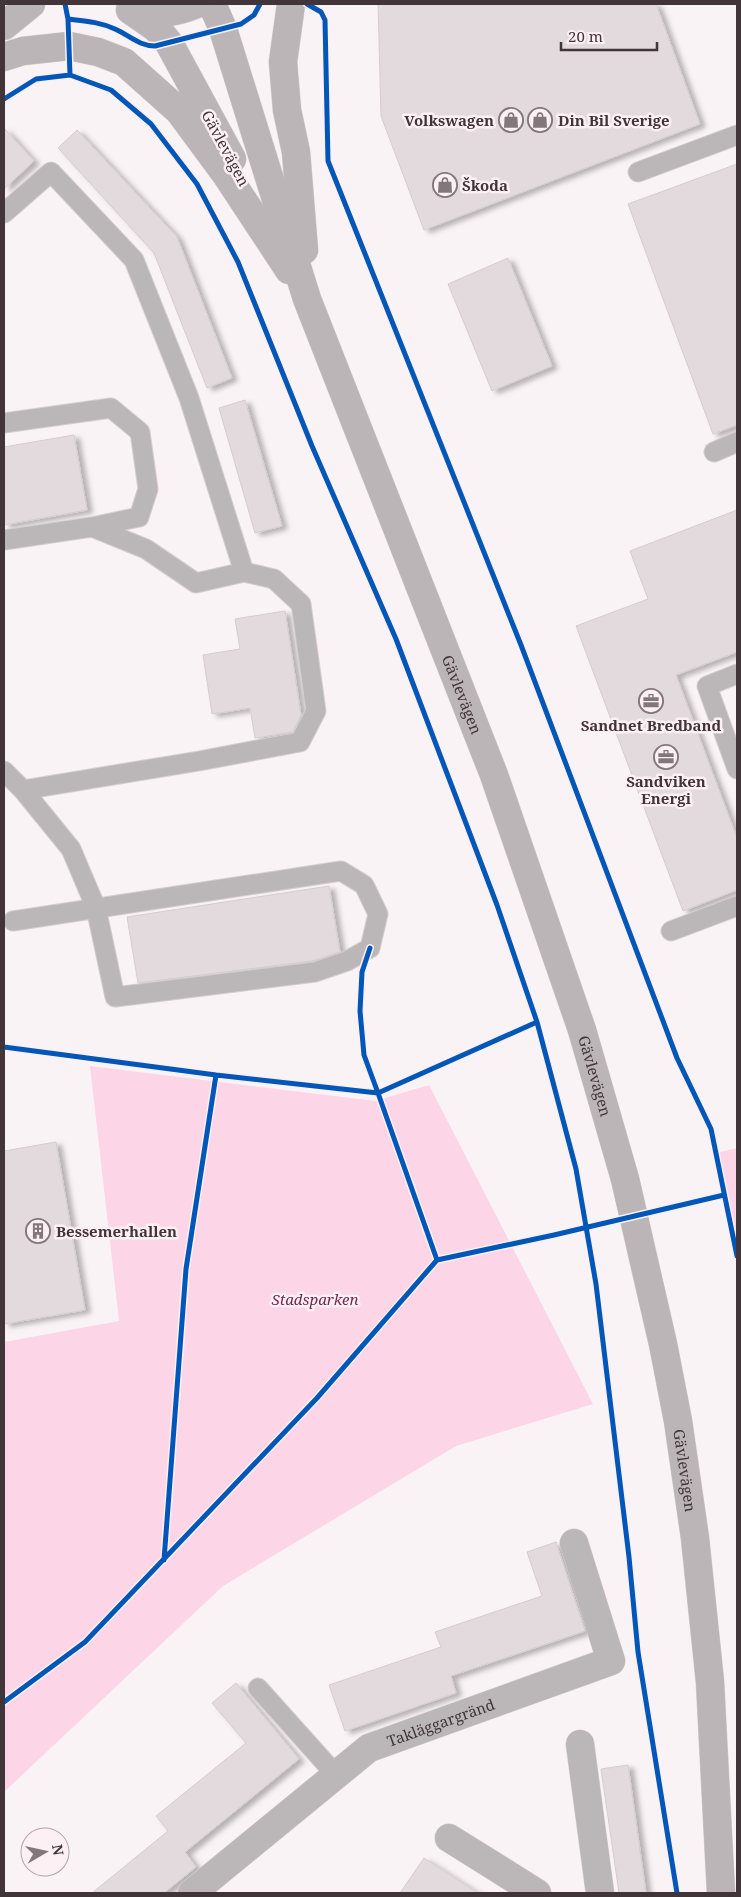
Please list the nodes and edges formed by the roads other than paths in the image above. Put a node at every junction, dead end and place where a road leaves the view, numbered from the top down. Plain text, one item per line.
1 (31, 4) edge
2 (197, 4) edge
3 (212, 4) edge
4 (291, 4) edge
5 (123, 7) edge
6 (4, 26) edge
7 (4, 58) edge
8 (737, 135) edge
9 (638, 172) dead end
10 (4, 213) edge
11 (307, 299) junction
12 (4, 424) edge
13 (737, 442) edge
14 (714, 452) dead end
15 (92, 527) junction
16 (4, 540) edge
17 (244, 572) junction
18 (737, 674) edge
19 (737, 769) edge
20 (4, 771) edge
21 (23, 790) junction
22 (737, 906) edge
23 (96, 908) junction
24 (13, 921) dead end
25 (671, 931) dead end
26 (574, 1543) dead end
27 (258, 1688) dead end
28 (580, 1744) dead end
29 (336, 1775) junction
30 (449, 1838) dead end
31 (192, 1893) edge
32 (537, 1893) edge
33 (600, 1893) edge
34 (721, 1893) edge

1 - 6 main road
2 - 5 main road, Gävlevägen
3 - 11 main road, Gävlevägen
4 - 11 main road
5 - 11 main road, Gävlevägen
7 - 11 main road
8 - 9 lane
10 - 17 lane
11 - 34 main road, Gävlevägen
12 - 15 lane
13 - 14 lane
15 - 16 lane
15 - 17 lane
17 - 21 lane
18 - 19 lane
20 - 21 lane
21 - 23 lane
22 - 25 lane
23 - 23 lane
23 - 24 lane
26 - 29 street, Takläggargränd
27 - 29 lane
28 - 33 street
29 - 31 street, Takläggargränd
30 - 32 street

